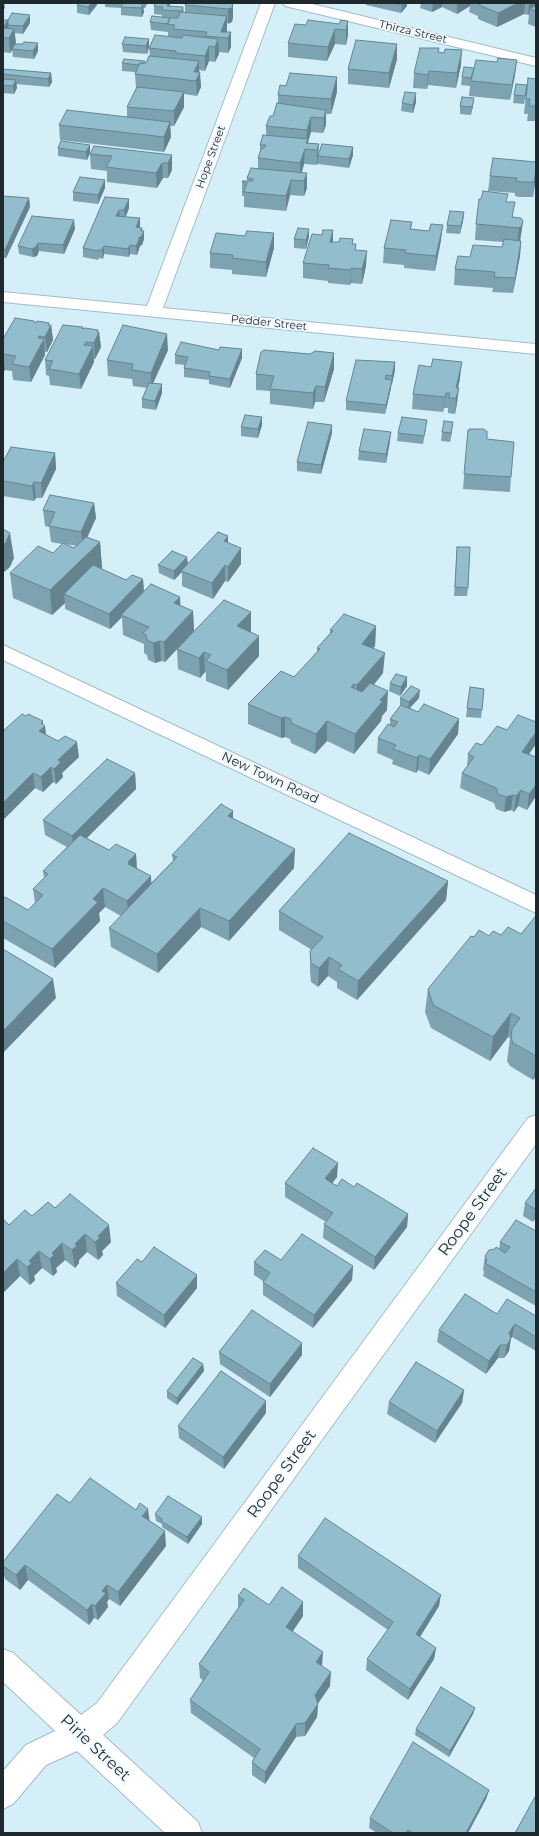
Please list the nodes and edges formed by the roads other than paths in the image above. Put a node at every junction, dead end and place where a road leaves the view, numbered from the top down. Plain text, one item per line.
1 (268, 3) edge
2 (290, 3) edge
3 (536, 62) edge
4 (3, 297) edge
5 (153, 312) junction
6 (536, 348) edge
7 (3, 652) edge
8 (536, 905) edge
9 (536, 1125) edge
10 (3, 1663) edge
11 (80, 1736) junction
12 (3, 1794) edge
13 (187, 1833) edge

1 - 5 street, Hope Street
2 - 3 street, Thirza Street
4 - 5 street, Pedder Street
5 - 6 street, Pedder Street
7 - 8 street, New Town Road
9 - 11 street, Roope Street
10 - 11 street, Pirie Street
11 - 12 street, Roope Street
11 - 13 street, Pirie Street

